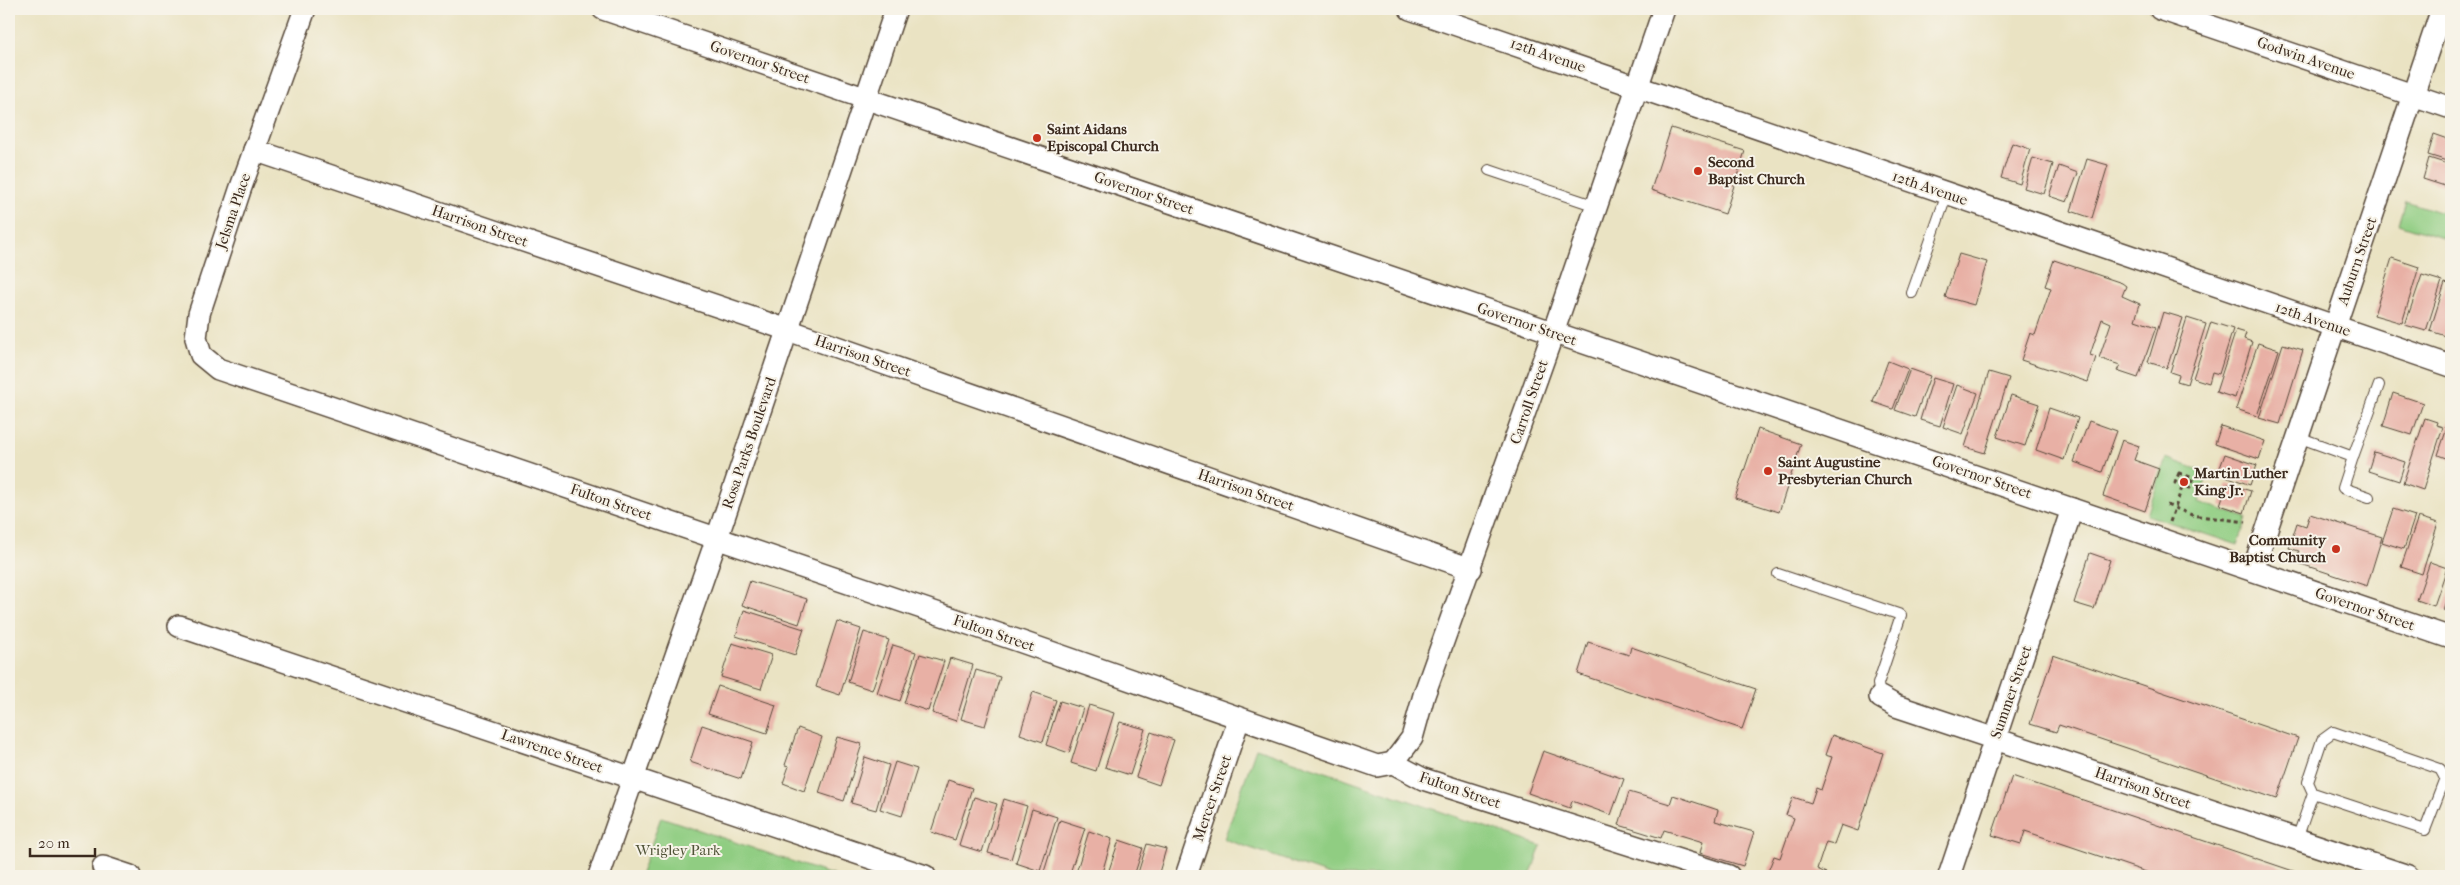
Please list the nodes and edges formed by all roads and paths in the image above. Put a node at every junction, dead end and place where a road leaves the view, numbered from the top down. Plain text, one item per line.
1 (305, 9) edge
2 (603, 9) edge
3 (896, 9) edge
4 (1410, 9) edge
5 (1664, 9) edge
6 (2160, 9) edge
7 (2442, 9) edge
8 (2184, 13) edge
9 (1638, 86) junction
10 (2413, 95) junction
11 (866, 97) junction
12 (2451, 108) edge
13 (254, 150) junction
14 (1489, 170) dead end
15 (1947, 194) junction
16 (1596, 206) junction
17 (1912, 293) dead end
18 (2335, 327) junction
19 (788, 330) junction
20 (1553, 333) junction
21 (2451, 366) edge
22 (258, 382) joint
23 (2379, 385) dead end
24 (2298, 437) junction
25 (2354, 457) junction
26 (2182, 485) junction
27 (2368, 497) dead end
28 (2167, 505) dead end
29 (2175, 507) junction
30 (2072, 508) junction
31 (2170, 522) dead end
32 (2246, 522) dead end
33 (717, 538) junction
34 (1470, 569) junction
35 (2253, 570) junction
36 (1778, 574) dead end
37 (178, 626) dead end
38 (2451, 638) edge
39 (1880, 697) joint
40 (1239, 719) junction
41 (1996, 738) junction
42 (1394, 763) junction
43 (634, 778) junction
44 (2313, 793) junction
45 (2297, 839) junction
46 (103, 867) dead end
47 (130, 876) edge
48 (599, 876) edge
49 (926, 876) edge
50 (1186, 876) edge
51 (1729, 876) edge
52 (1949, 876) edge
53 (2408, 876) edge

1 - 13 street, Jelsma Place
2 - 11 street, Governor Street
3 - 11 street, Rosa Parks Boulevard
4 - 9 street, 12th Avenue
5 - 9 street, Carroll Street
6 - 8 street, Godwin Avenue
7 - 10 street, Auburn Street
8 - 10 street, Godwin Avenue
9 - 15 street, 12th Avenue
9 - 16 street, Carroll Street
10 - 12 street, Godwin Avenue
10 - 18 street, Auburn Street
11 - 19 street, Rosa Parks Boulevard
11 - 20 street, Governor Street
13 - 19 street, Harrison Street
13 - 22 street, Jelsma Place
14 - 16 lane
15 - 17 lane
15 - 18 street, 12th Avenue
16 - 20 street, Carroll Street
18 - 21 street, 12th Avenue
18 - 24 street, Auburn Street
19 - 33 street, Rosa Parks Boulevard
19 - 34 street, Harrison Street
20 - 30 street, Governor Street
20 - 34 street, Carroll Street
22 - 33 street, Fulton Street
23 - 25 lane
24 - 25 lane
24 - 35 street, Auburn Street
25 - 27 lane
26 - 26 path
26 - 29 path
28 - 29 path
29 - 31 path
29 - 32 path
30 - 35 street, Governor Street
30 - 41 street, Summer Street
33 - 40 street, Fulton Street
33 - 43 street, Rosa Parks Boulevard
34 - 42 street, Carroll Street
35 - 38 street, Governor Street
36 - 39 lane
37 - 43 street, Lawrence Street
39 - 41 street, Harrison Street
40 - 42 street, Fulton Street
40 - 50 street, Mercer Street
41 - 45 street, Harrison Street
41 - 52 street, Summer Street
42 - 51 street, Fulton Street
43 - 48 street, Rosa Parks Boulevard
43 - 49 street, Lawrence Street
44 - 44 lane
44 - 45 lane
45 - 53 street, Harrison Street
46 - 47 street

